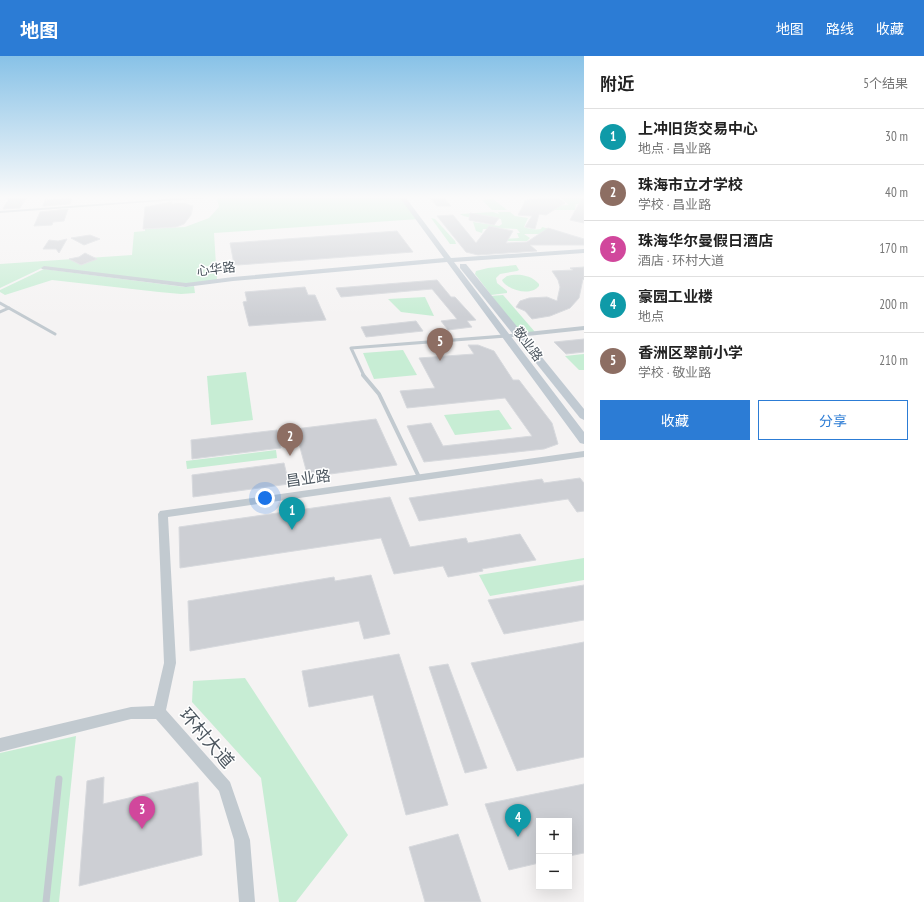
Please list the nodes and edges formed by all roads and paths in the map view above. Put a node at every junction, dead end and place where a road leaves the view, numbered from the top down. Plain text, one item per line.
1 (436, 237) edge
2 (584, 252) edge
3 (455, 260) junction
4 (44, 268) dead end
5 (186, 285) joint
6 (0, 303) edge
7 (9, 308) junction
8 (0, 312) edge
9 (584, 328) edge
10 (55, 334) dead end
11 (518, 335) junction
12 (505, 336) junction
13 (584, 416) edge
14 (584, 440) edge
15 (584, 454) edge
16 (418, 477) junction
17 (159, 712) junction
18 (0, 745) edge
19 (59, 779) dead end
20 (46, 902) edge
21 (247, 902) edge

1 - 3 main road, 敬业路
2 - 3 main road, 心华路
3 - 5 main road, 心华路
3 - 11 main road, 敬业路
3 - 12 main road, 敬业路
4 - 5 street, 心华路
6 - 7 lane
7 - 8 lane
7 - 10 lane
9 - 11 street
11 - 12 lane
11 - 13 main road, 敬业路
12 - 14 main road, 敬业路
12 - 16 lane
15 - 16 street, 昌业路
16 - 17 street, 昌业路
17 - 18 street, 环村大道
17 - 21 street, 环村大道
19 - 20 lane

